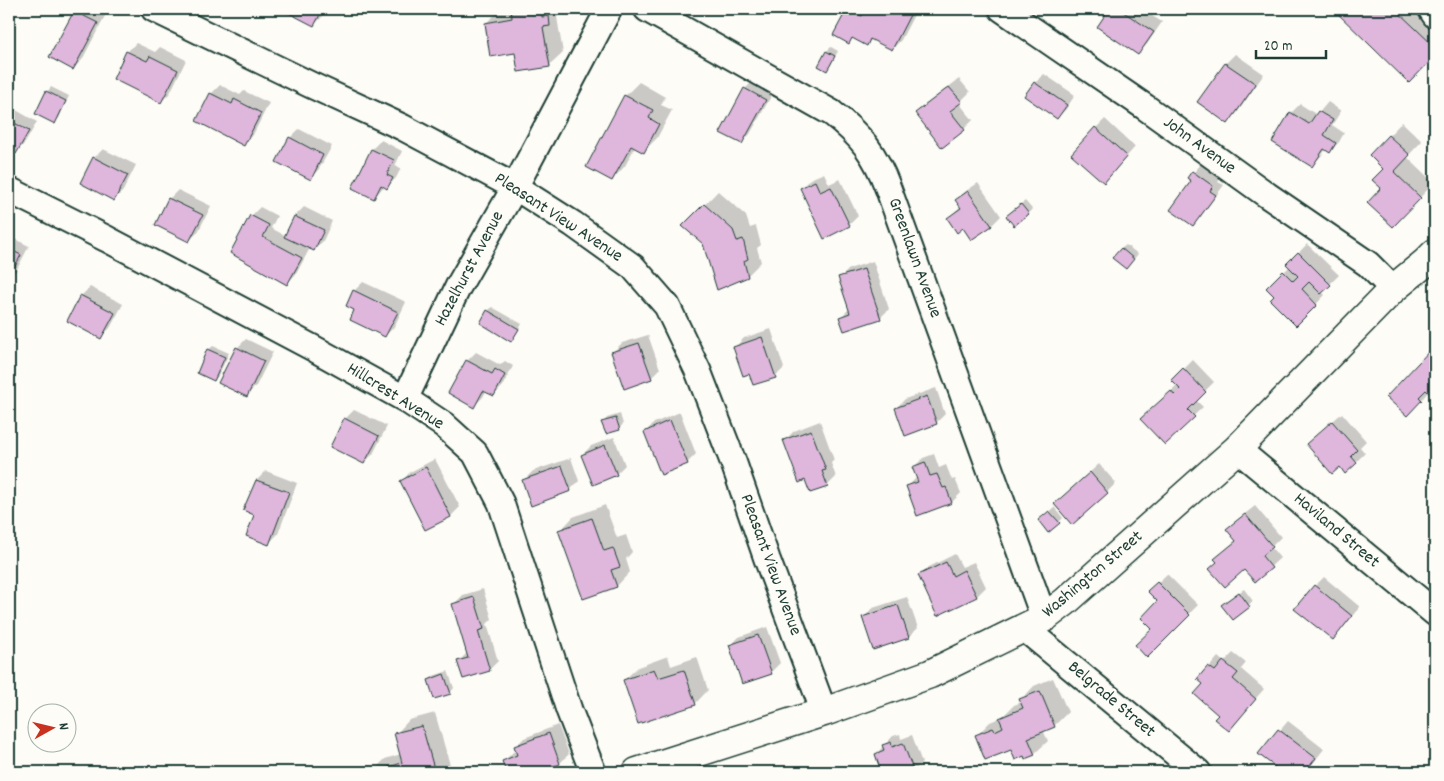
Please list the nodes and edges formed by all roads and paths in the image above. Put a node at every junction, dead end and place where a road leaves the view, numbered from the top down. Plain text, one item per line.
1 (154, 9) edge
2 (609, 9) edge
3 (647, 9) edge
4 (1002, 9) edge
5 (1431, 9) edge
6 (1435, 15) edge
7 (515, 187) junction
8 (9, 190) edge
9 (1432, 262) edge
10 (1393, 289) junction
11 (405, 399) junction
12 (1237, 449) junction
13 (1435, 613) edge
14 (1034, 623) junction
15 (824, 712) junction
16 (594, 772) edge
17 (637, 772) edge
18 (1198, 772) edge

1 - 7 street, Pleasant View Avenue
2 - 7 street, Hazelhurst Avenue
3 - 14 street, Greenlawn Avenue
4 - 10 street, John Avenue
5 - 6 street
7 - 11 street, Hazelhurst Avenue
7 - 15 street, Pleasant View Avenue
8 - 11 street, Hillcrest Avenue
9 - 10 street, Washington Street
10 - 12 street, Washington Street
11 - 16 street, Hillcrest Avenue
12 - 13 street, Haviland Street
12 - 14 street, Washington Street
14 - 15 street, Washington Street
14 - 18 street, Belgrade Street
15 - 17 street, Washington Street

